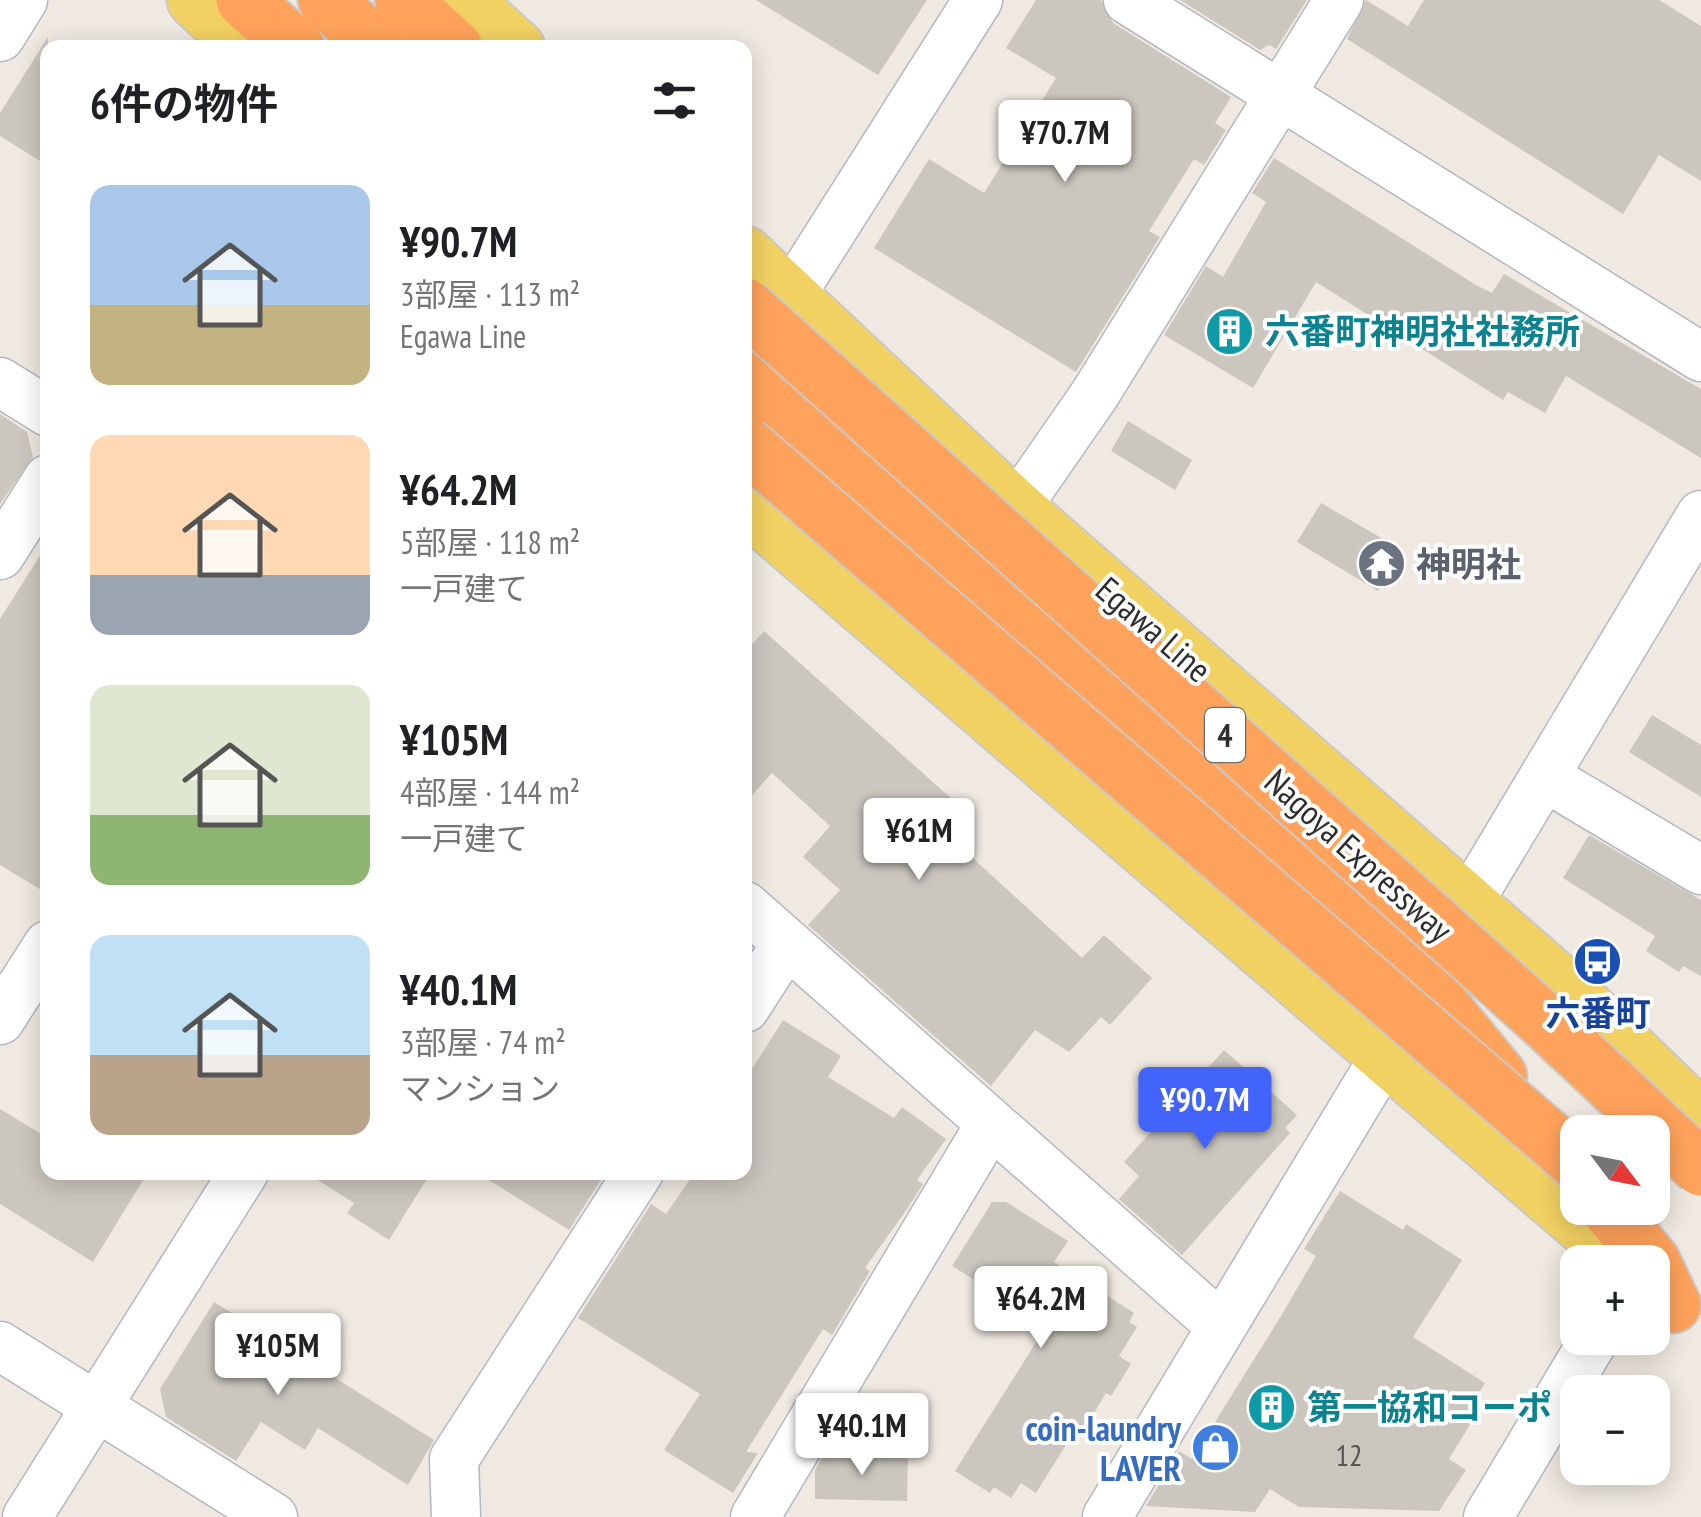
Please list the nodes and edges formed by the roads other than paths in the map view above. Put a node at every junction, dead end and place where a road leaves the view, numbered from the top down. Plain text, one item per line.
1 (23, 0) edge
2 (195, 0) edge
3 (244, 0) edge
4 (326, 0) edge
5 (402, 0) edge
6 (464, 0) edge
7 (978, 0) edge
8 (1128, 0) edge
9 (1340, 0) edge
10 (0, 38) edge
11 (238, 40) edge
12 (289, 40) edge
13 (370, 40) edge
14 (446, 40) edge
15 (507, 40) edge
16 (1281, 95) junction
17 (752, 269) edge
18 (767, 300) edge
19 (752, 350) edge
20 (1701, 357) edge
21 (752, 379) edge
22 (0, 382) edge
23 (40, 407) edge
24 (752, 450) edge
25 (40, 492) edge
26 (1016, 508) junction
27 (752, 511) edge
28 (1701, 515) edge
29 (0, 555) edge
30 (1546, 777) junction
31 (1701, 870) edge
32 (1467, 905) junction
33 (752, 912) edge
34 (787, 943) junction
35 (40, 958) edge
36 (752, 997) edge
37 (0, 1020) edge
38 (1385, 1056) junction
39 (1701, 1119) edge
40 (991, 1122) junction
41 (1560, 1147) edge
42 (1560, 1149) edge
43 (1701, 1168) edge
44 (239, 1180) edge
45 (634, 1180) edge
46 (1622, 1225) edge
47 (1639, 1225) edge
48 (1605, 1245) edge
49 (1682, 1297) edge
50 (1222, 1326) junction
51 (0, 1346) edge
52 (1584, 1355) edge
53 (97, 1406) junction
54 (28, 1517) edge
55 (273, 1517) edge
56 (456, 1517) edge
57 (756, 1517) edge
58 (1107, 1517) edge
59 (1488, 1517) edge

1 - 10 street
2 - 11 main road
3 - 12 highway
4 - 13 highway
5 - 14 highway
6 - 15 main road
7 - 18 street
8 - 16 street
9 - 16 street
16 - 20 street
16 - 26 street
17 - 18 main road, Egawa Line
18 - 19 street
18 - 26 main road, Egawa Line
18 - 43 highway, Nagoya Expressway / 4, bridge
21 - 42 highway
22 - 23 street
24 - 41 highway, bridge
25 - 29 street
26 - 32 main road, Egawa Line
27 - 38 main road
28 - 30 street
30 - 31 street
30 - 32 street
32 - 39 main road, Egawa Line
33 - 34 street
34 - 36 street
34 - 40 street
35 - 37 street
38 - 48 main road
38 - 50 street
40 - 50 street
40 - 57 street
44 - 53 street
45 - 56 street
46 - 49 highway
47 - 49 highway
50 - 58 street
51 - 53 street
52 - 59 street
53 - 54 street
53 - 55 street

